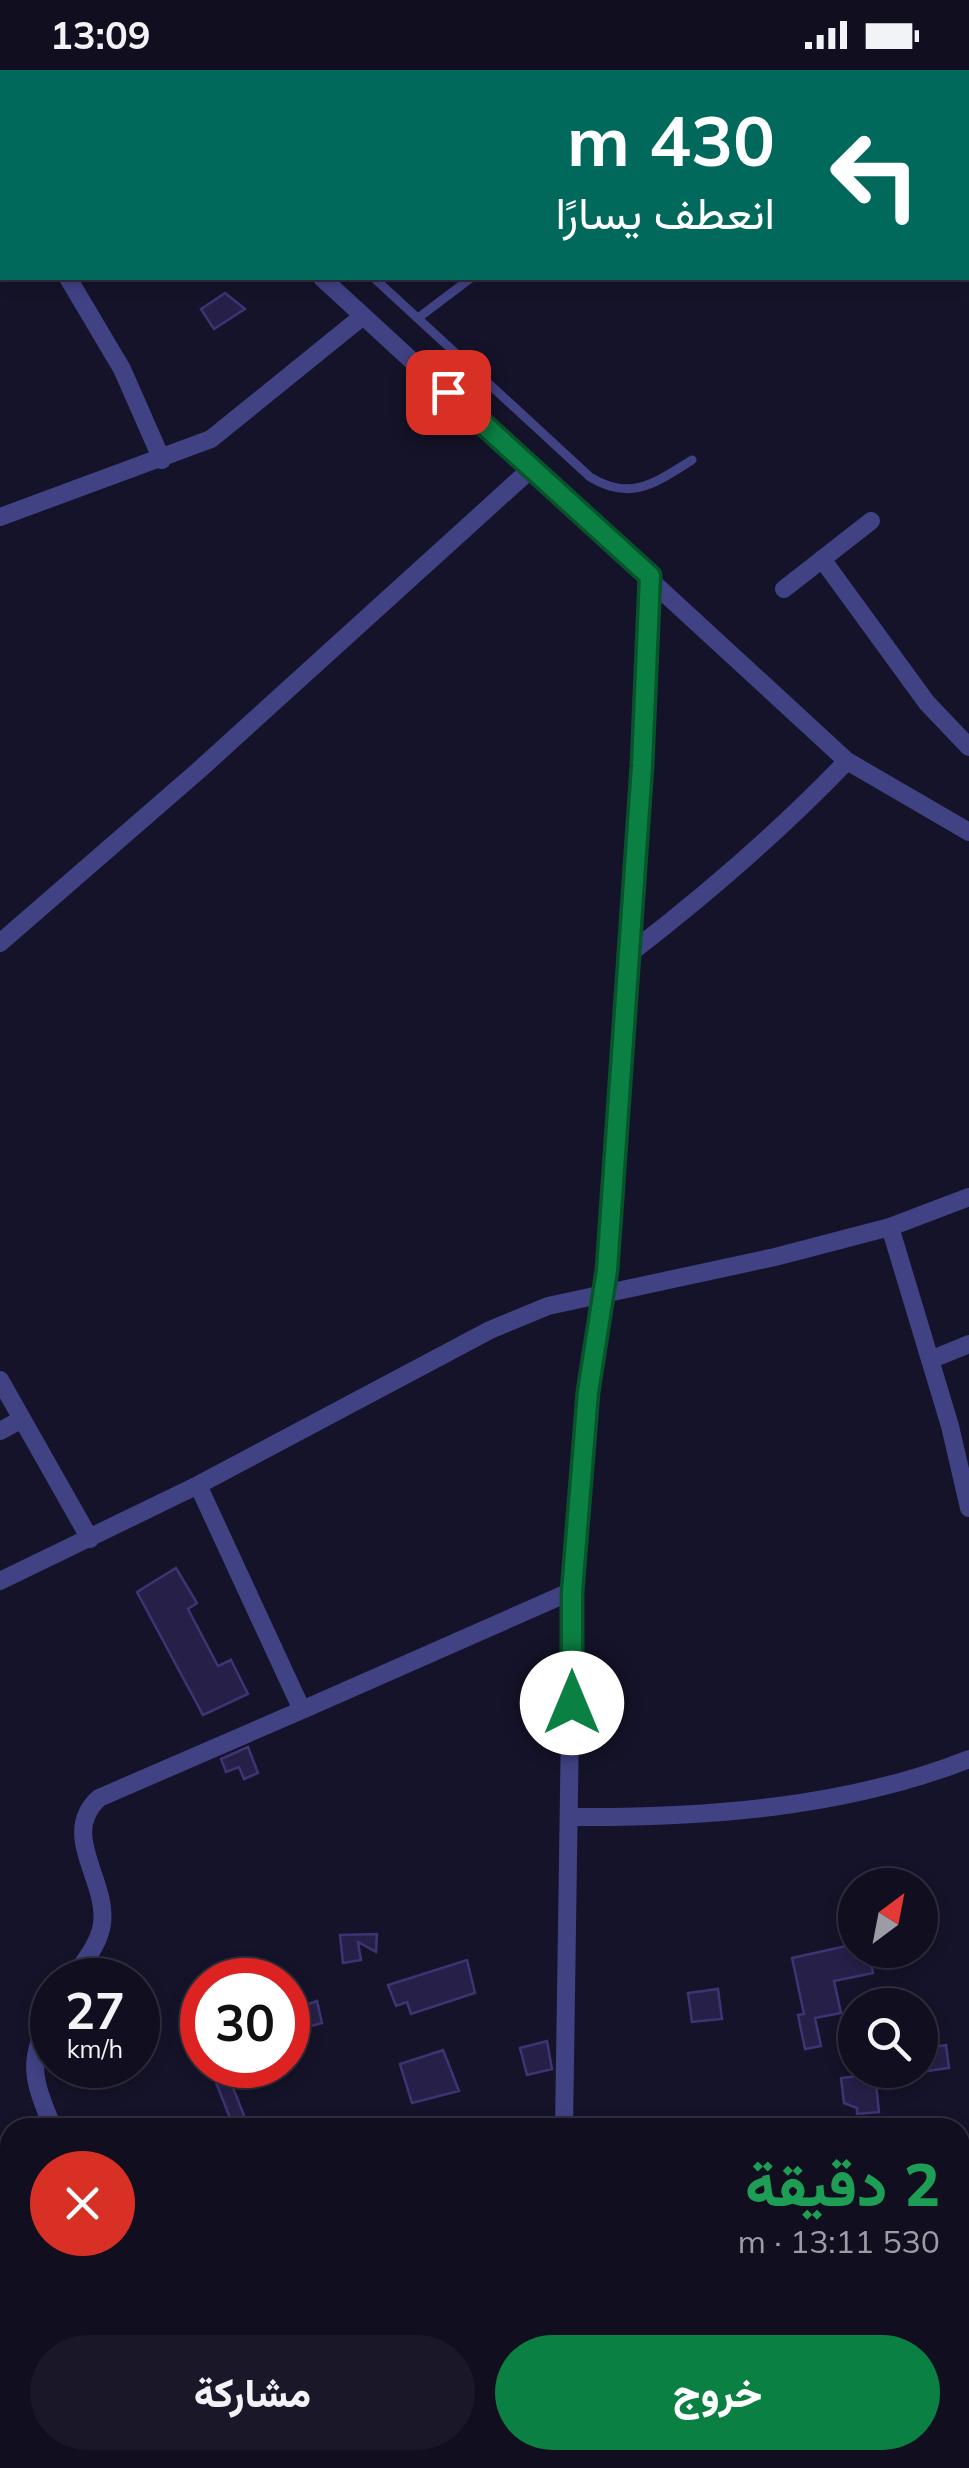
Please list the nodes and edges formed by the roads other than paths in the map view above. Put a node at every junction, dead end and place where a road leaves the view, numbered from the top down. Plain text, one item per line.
1 (69, 280) edge
2 (324, 280) edge
3 (376, 280) edge
4 (468, 280) edge
5 (363, 316) junction
6 (418, 318) junction
7 (162, 460) junction
8 (692, 460) dead end
9 (532, 468) junction
10 (0, 517) edge
11 (871, 521) dead end
12 (822, 559) junction
13 (650, 576) junction
14 (784, 589) dead end
15 (969, 747) edge
16 (847, 761) junction
17 (969, 832) edge
18 (0, 942) edge
19 (629, 954) junction
20 (969, 1197) edge
21 (890, 1227) junction
22 (605, 1292) junction
23 (969, 1344) edge
24 (930, 1360) junction
25 (0, 1380) edge
26 (22, 1419) junction
27 (0, 1432) edge
28 (198, 1485) junction
29 (969, 1508) edge
30 (90, 1539) junction
31 (0, 1581) edge
32 (572, 1592) junction
33 (302, 1710) junction
34 (969, 1759) edge
35 (571, 1818) junction
36 (86, 1958) edge
37 (37, 2088) edge
38 (49, 2118) edge
39 (564, 2118) edge

1 - 7 street
2 - 5 street
3 - 6 lane
4 - 6 lane
5 - 7 street
5 - 9 street
6 - 8 lane
7 - 10 street
9 - 13 street
9 - 18 street
11 - 12 street
12 - 14 street
12 - 15 street
13 - 16 street
13 - 19 street
16 - 17 street
16 - 19 street
19 - 22 street
20 - 21 street
21 - 22 street
21 - 24 street
22 - 28 street
22 - 32 street
23 - 24 street
24 - 29 street
25 - 26 street
26 - 27 street
26 - 30 street
28 - 30 street
28 - 33 street
30 - 31 street
32 - 33 street
32 - 35 street
33 - 36 street
34 - 35 street
35 - 39 street
37 - 38 street

